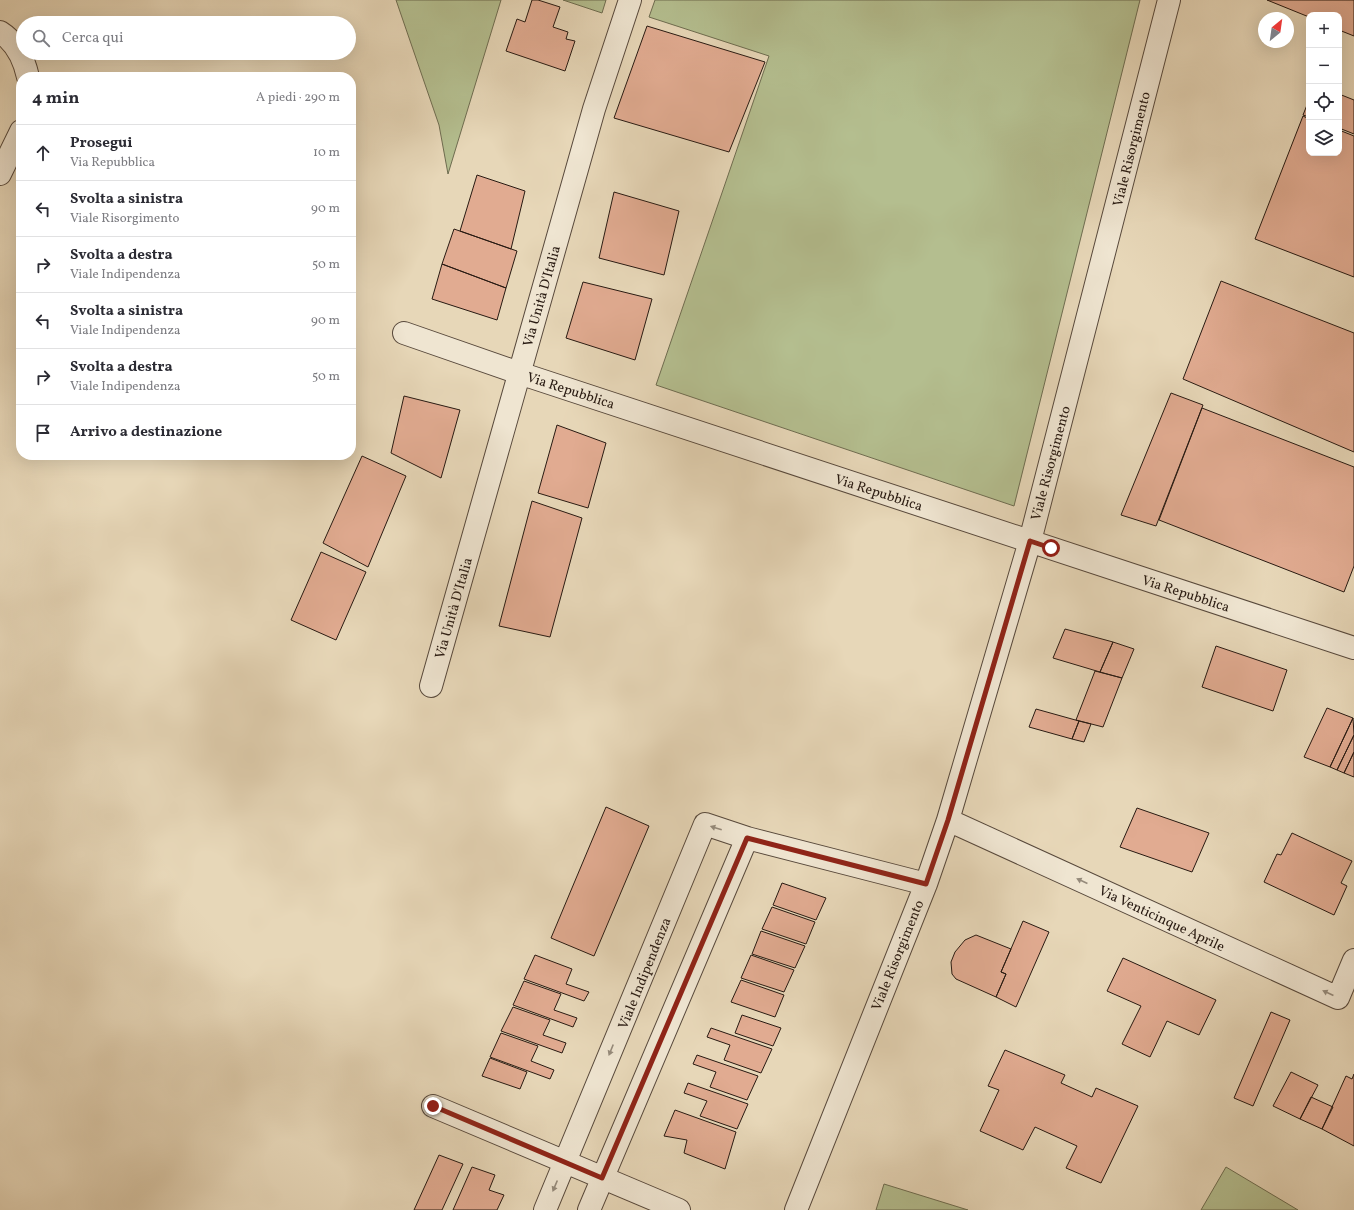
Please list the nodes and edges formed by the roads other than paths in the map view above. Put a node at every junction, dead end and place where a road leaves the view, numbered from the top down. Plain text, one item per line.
1 (630, 0) edge
2 (1169, 0) edge
3 (0, 32) edge
4 (16, 47) edge
5 (22, 60) edge
6 (27, 72) edge
7 (16, 141) edge
8 (0, 174) edge
9 (404, 333) dead end
10 (519, 373) junction
11 (1030, 541) junction
12 (1354, 648) edge
13 (431, 686) dead end
14 (948, 820) junction
15 (747, 838) junction
16 (926, 884) junction
17 (1354, 960) edge
18 (433, 1106) dead end
19 (565, 1163) junction
20 (602, 1178) junction
21 (545, 1210) edge
22 (589, 1210) edge
23 (679, 1210) edge
24 (796, 1210) edge

1 - 10 street, Via Unità D'Italia
2 - 11 street, Viale Risorgimento
3 - 4 street
5 - 6 street
7 - 8 street
9 - 10 street, Via Repubblica
10 - 11 street, Via Repubblica
10 - 13 street, Via Unità D'Italia
11 - 12 street, Via Repubblica
11 - 14 street, Viale Risorgimento
14 - 16 street, Viale Risorgimento
17 -> 14 street, Via Venticinque Aprile
15 - 16 street, Viale Indipendenza
15 -> 19 street, Viale Indipendenza
15 - 20 street
16 - 24 street, Viale Risorgimento
18 - 19 street
19 - 20 street
19 -> 21 street, Viale Indipendenza
20 - 22 street
20 - 23 street

